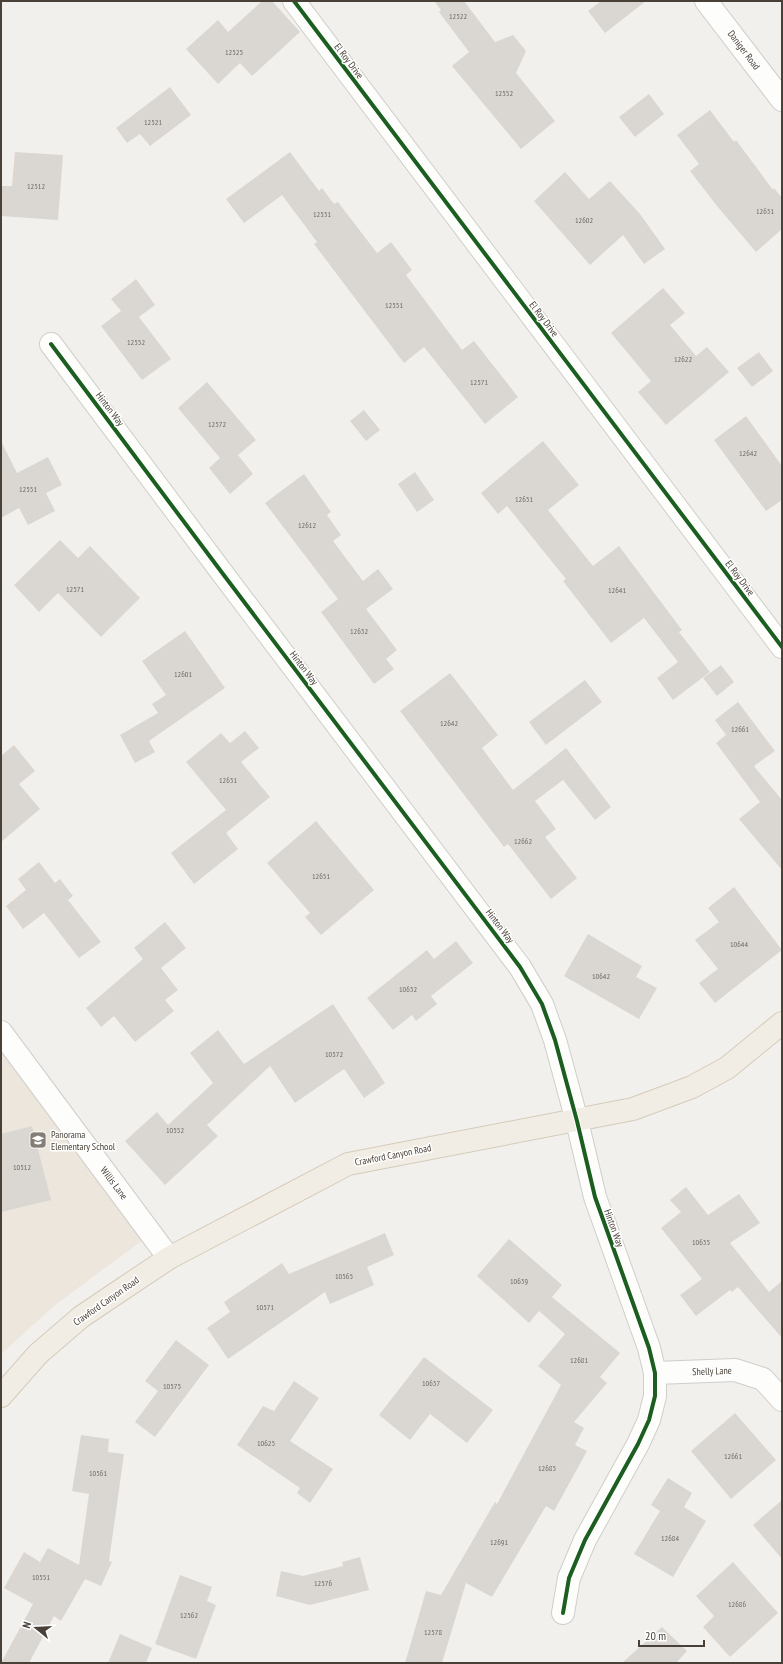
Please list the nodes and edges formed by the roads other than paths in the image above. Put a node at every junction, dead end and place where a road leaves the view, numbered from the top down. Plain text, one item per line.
1 (294, 1) edge
2 (706, 1) edge
3 (782, 100) edge
4 (51, 344) dead end
5 (782, 647) edge
6 (782, 1023) edge
7 (1, 1032) edge
8 (577, 1121) junction
9 (169, 1258) junction
10 (655, 1373) junction
11 (1, 1396) edge
12 (782, 1400) edge
13 (563, 1613) dead end

1 - 5 street, El Roy Drive
2 - 3 street, Daniger Road
4 - 8 street, Hinton Way
6 - 8 main road, Crawford Canyon Road
7 - 9 street, Willis Lane
8 - 9 main road, Crawford Canyon Road
8 - 10 street, Hinton Way
9 - 11 main road, Crawford Canyon Road
10 - 12 street, Shelly Lane
10 - 13 street, Hinton Way

